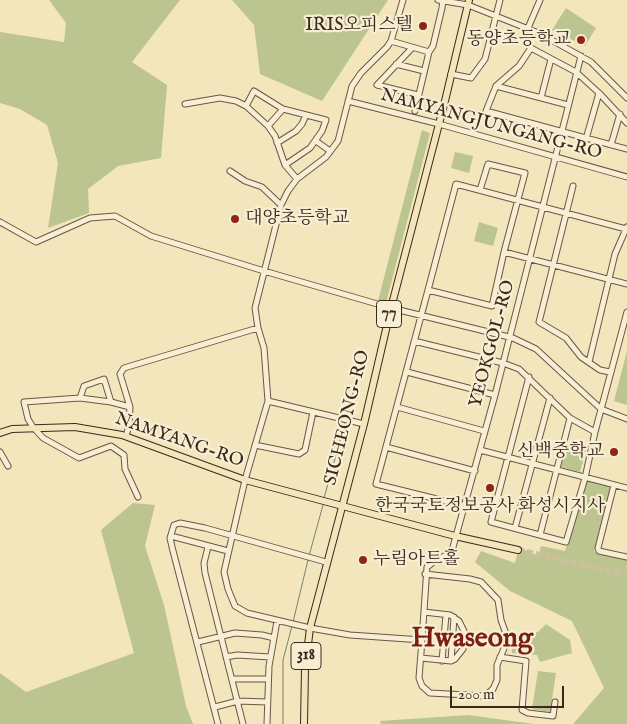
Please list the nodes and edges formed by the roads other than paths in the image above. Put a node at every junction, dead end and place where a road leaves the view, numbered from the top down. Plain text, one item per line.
1 (403, 0) edge
2 (441, 0) edge
3 (500, 0) edge
4 (540, 0) edge
5 (468, 3) edge
6 (496, 15) junction
7 (528, 28) junction
8 (391, 41) junction
9 (412, 48) junction
10 (428, 52) junction
11 (581, 56) junction
12 (551, 59) junction
13 (396, 64) junction
14 (424, 71) junction
15 (576, 72) junction
16 (451, 74) junction
17 (496, 86) junction
18 (599, 93) junction
19 (418, 96) junction
20 (541, 98) junction
21 (627, 98) edge
22 (348, 101) junction
23 (185, 104) dead end
24 (568, 105) junction
25 (246, 106) junction
26 (283, 109) junction
27 (415, 110) dead end
28 (620, 114) junction
29 (306, 115) junction
30 (627, 123) edge
31 (439, 124) junction
32 (268, 126) junction
33 (561, 132) junction
34 (586, 139) junction
35 (316, 140) junction
36 (277, 143) junction
37 (611, 145) junction
38 (627, 149) edge
39 (330, 151) junction
40 (555, 157) junction
41 (285, 165) junction
42 (230, 171) dead end
43 (627, 177) edge
44 (297, 179) junction
45 (573, 186) dead end
46 (480, 190) junction
47 (518, 200) junction
48 (282, 204) junction
49 (542, 207) junction
50 (565, 213) junction
51 (0, 222) edge
52 (626, 228) edge
53 (504, 252) junction
54 (529, 259) junction
55 (553, 264) junction
56 (264, 271) junction
57 (608, 279) junction
58 (627, 284) edge
59 (428, 290) junction
60 (391, 308) junction
61 (627, 312) edge
62 (420, 315) junction
63 (258, 328) junction
64 (510, 337) junction
65 (414, 341) junction
66 (589, 362) junction
67 (503, 364) junction
68 (407, 372) junction
69 (610, 372) junction
70 (529, 377) junction
71 (495, 395) junction
72 (80, 398) junction
73 (550, 398) junction
74 (111, 402) junction
75 (268, 402) junction
76 (397, 407) junction
77 (130, 408) junction
78 (601, 409) junction
79 (314, 412) junction
80 (570, 418) junction
81 (627, 419) edge
82 (364, 424) junction
83 (33, 427) junction
84 (484, 431) junction
85 (595, 432) junction
86 (0, 433) edge
87 (126, 436) junction
88 (255, 445) junction
89 (386, 448) junction
90 (480, 450) junction
91 (0, 452) edge
92 (508, 457) junction
93 (533, 464) junction
94 (8, 466) dead end
95 (475, 471) junction
96 (558, 471) junction
97 (585, 478) junction
98 (245, 480) junction
99 (614, 485) junction
100 (627, 488) edge
101 (138, 497) dead end
102 (342, 505) junction
103 (465, 506) junction
104 (514, 528) junction
105 (540, 535) junction
106 (170, 536) junction
107 (231, 536) junction
108 (455, 536) junction
109 (208, 547) junction
110 (518, 550) tunnel mouth
111 (228, 551) junction
112 (627, 555) edge
113 (326, 562) junction
114 (425, 574) junction
115 (424, 612) junction
116 (446, 615) junction
117 (454, 617) junction
118 (277, 621) junction
119 (310, 628) junction
120 (220, 636) junction
121 (274, 638) junction
122 (422, 639) junction
123 (198, 642) junction
124 (226, 657) junction
125 (270, 657) junction
126 (500, 657) junction
127 (420, 658) junction
128 (442, 661) junction
129 (451, 661) junction
130 (268, 678) junction
131 (232, 679) junction
132 (238, 701) junction
133 (267, 702) junction
134 (555, 702) dead end
135 (214, 707) junction
136 (218, 724) edge
137 (243, 724) edge
138 (267, 724) edge
139 (304, 724) edge

1 - 8 street
2 - 5 street
2 - 10 street
3 - 6 street
4 - 7 street
5 - 6 street
5 - 16 main road, SICHEONG-RO / 77
6 - 7 street
6 - 16 street
7 - 11 street
8 - 9 street
8 - 22 street
9 - 10 street
9 - 13 street, NAMYANGJUNGANG-RO
10 - 14 street
11 - 15 street, YEOKGOL-RO
11 - 21 street
12 - 15 street
12 - 17 street
12 - 20 street
13 - 14 street
13 - 19 street, NAMYANGJUNGANG-RO
14 - 19 street
15 - 18 street
15 - 24 street, YEOKGOL-RO
16 - 31 main road, SICHEONG-RO / 77
17 - 20 street
17 - 33 street
18 - 28 street
18 - 34 street
19 - 27 street
20 - 24 street
22 - 31 street, NAMYANGJUNGANG-RO
22 - 39 street
23 - 25 street
24 - 33 street, YEOKGOL-RO
25 - 26 street
25 - 32 street
26 - 29 street
26 - 32 street
28 - 30 street
28 - 37 street
29 - 35 street
29 - 36 street
31 - 40 street, NAMYANGJUNGANG-RO
31 - 60 main road, SICHEONG-RO / 77
32 - 36 street
33 - 34 street
33 - 40 street, YEOKGOL-RO
34 - 37 street
35 - 39 street
35 - 41 street
36 - 41 street
37 - 38 street
39 - 44 street
40 - 43 street, NAMYANGJUNGANG-RO
40 - 49 street, YEOKGOL-RO
41 - 44 street
42 - 48 street
44 - 48 street
45 - 50 street
46 - 47 street
46 - 47 street
46 - 59 street
47 - 49 street
47 - 53 street
48 - 56 street
49 - 50 street
49 - 54 street, YEOKGOL-RO
50 - 52 street
50 - 55 street
51 - 56 street
52 - 57 street
53 - 54 street
53 - 59 street
54 - 55 street
54 - 64 street, YEOKGOL-RO
55 - 57 street
55 - 66 street
56 - 60 street
56 - 63 street
57 - 58 street
57 - 66 street
59 - 62 street
60 - 62 street
60 - 82 main road, SICHEONG-RO / 77
61 - 69 street
62 - 64 street
62 - 65 street
63 - 75 street
63 - 77 street
64 - 67 street, YEOKGOL-RO
64 - 78 street
65 - 67 street
65 - 68 street
66 - 69 street
67 - 70 street
67 - 71 street, YEOKGOL-RO
68 - 71 street
68 - 76 street
69 - 78 street
70 - 73 street
70 - 92 street
71 - 84 street, YEOKGOL-RO
72 - 74 street
72 - 74 street
72 - 83 street
73 - 80 street
73 - 93 street
74 - 77 street
75 - 79 street
75 - 88 street
76 - 84 street
76 - 89 street
77 - 87 street
78 - 81 street
78 - 85 street
79 - 82 street
79 - 88 street
80 - 85 street
80 - 96 street
82 - 102 main road, SICHEONG-RO / 77
83 - 86 main road, NAMYANG-RO
83 - 87 main road, NAMYANG-RO
83 - 101 street
84 - 90 street, YEOKGOL-RO
85 - 97 street
87 - 98 main road, NAMYANG-RO
88 - 98 street
89 - 95 street
89 - 103 street
90 - 92 street
90 - 95 street, YEOKGOL-RO
91 - 94 street
92 - 93 street
92 - 104 street
93 - 96 street
93 - 104 street
95 - 103 street, YEOKGOL-RO
96 - 97 street
96 - 105 street
97 - 99 street
97 - 105 street
98 - 102 main road, NAMYANG-RO
98 - 107 street
99 - 100 street
99 - 112 street
102 - 108 main road
102 - 113 main road, SICHEONG-RO / 318
103 - 108 street, YEOKGOL-RO
104 - 105 street
106 - 107 street
106 - 109 street
106 - 123 street
107 - 111 street
107 - 113 street
108 - 110 main road
108 - 114 street, YEOKGOL-RO
109 - 111 street
109 - 120 street
111 - 118 street
113 - 119 main road, SICHEONG-RO / 318
114 - 115 street
114 - 126 street
115 - 116 street
115 - 122 street
116 - 117 street
116 - 128 street
117 - 129 street
117 - 129 street
118 - 119 street
118 - 121 street
119 - 122 street
119 - 139 main road, SICHEONG-RO / 318
120 - 121 street
120 - 123 street
120 - 124 street
121 - 125 street
122 - 127 street
123 - 135 street
124 - 125 street
124 - 131 street
125 - 130 street
126 - 127 street
126 - 134 street
127 - 128 street
128 - 129 street
130 - 131 street
130 - 133 street
131 - 132 street
132 - 133 street
132 - 135 street
132 - 137 street
133 - 138 street
135 - 136 street

